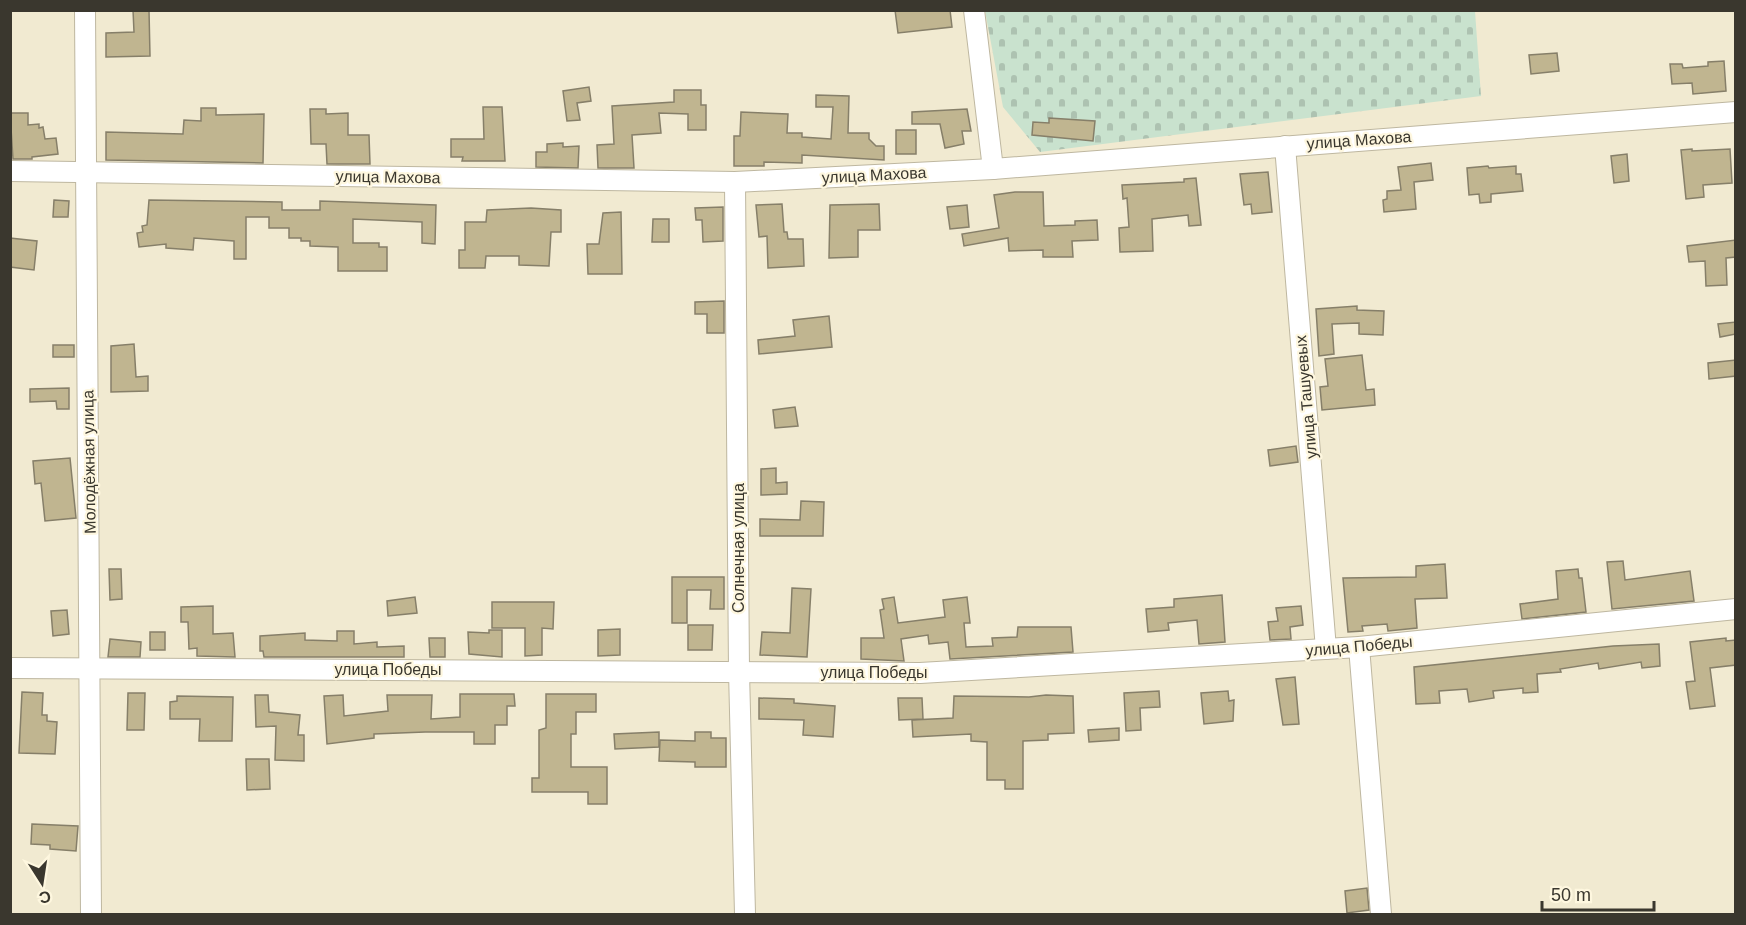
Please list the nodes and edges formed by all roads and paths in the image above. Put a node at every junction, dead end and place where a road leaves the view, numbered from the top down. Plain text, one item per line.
1 (85, 10) edge
2 (974, 10) edge
3 (1736, 111) edge
4 (1285, 146) junction
5 (993, 169) junction
6 (10, 171) edge
7 (85, 172) junction
8 (735, 182) junction
9 (1736, 609) edge
10 (1359, 647) junction
11 (1326, 649) junction
12 (10, 668) edge
13 (92, 668) junction
14 (739, 671) junction
15 (91, 915) edge
16 (745, 915) edge
17 (1381, 915) edge

1 - 7 street, Молодёжная улица
2 - 5 street
3 - 4 street, улица Махова
4 - 5 street, улица Махова
4 - 11 street, улица Ташуевых
5 - 8 street, улица Махова
6 - 7 street, улица Махова
7 - 8 street, улица Махова
7 - 13 street, Молодёжная улица
8 - 14 street, Солнечная улица
9 - 10 street, улица Победы
10 - 11 street, улица Победы
10 - 17 street
11 - 14 street, улица Победы
12 - 13 street, улица Победы
13 - 14 street, улица Победы
13 - 15 street, Молодёжная улица
14 - 16 street, Солнечная улица

